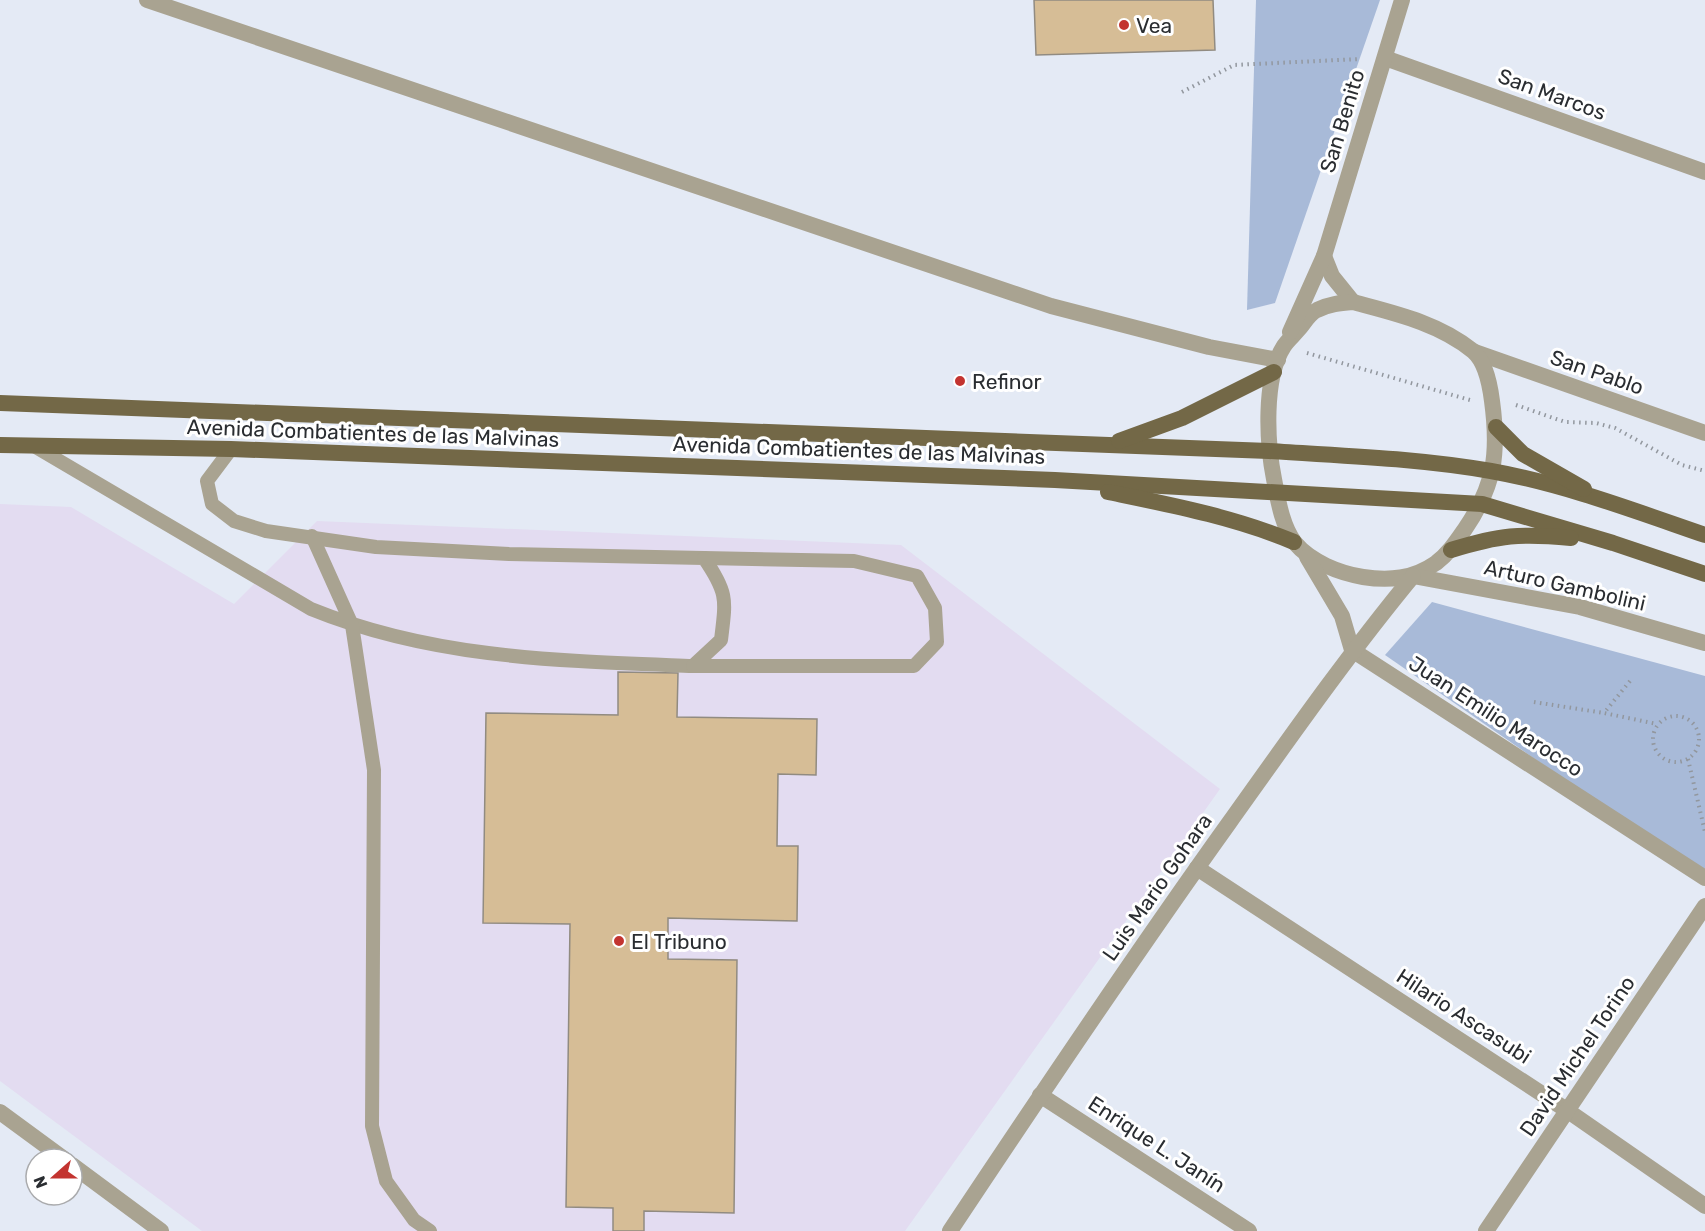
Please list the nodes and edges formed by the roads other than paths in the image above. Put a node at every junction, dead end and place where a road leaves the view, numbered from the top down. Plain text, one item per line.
1 (147, 0) edge
2 (1402, 0) edge
3 (1385, 58) junction
4 (1705, 172) edge
5 (1324, 256) junction
6 (1353, 302) junction
7 (1475, 352) junction
8 (1278, 359) junction
9 (0, 403) edge
10 (1496, 427) junction
11 (1705, 433) edge
12 (0, 445) edge
13 (1109, 445) junction
14 (34, 446) junction
15 (231, 449) junction
16 (1269, 451) junction
17 (1494, 471) junction
18 (1055, 480) junction
19 (1276, 494) junction
20 (1609, 502) junction
21 (1482, 504) junction
22 (1705, 535) edge
23 (312, 536) junction
24 (1613, 543) junction
25 (1300, 548) junction
26 (1451, 550) junction
27 (704, 558) junction
28 (1705, 574) edge
29 (1413, 576) junction
30 (352, 625) junction
31 (1705, 643) edge
32 (1352, 650) junction
33 (693, 666) junction
34 (1197, 868) junction
35 (1705, 878) edge
36 (1705, 906) edge
37 (1040, 1095) junction
38 (1568, 1111) junction
39 (0, 1112) edge
40 (48, 1147) edge
41 (84, 1174) edge
42 (1705, 1206) edge
43 (161, 1231) edge
44 (430, 1231) edge
45 (950, 1231) edge
46 (1249, 1231) edge
47 (1486, 1231) edge

1 - 8 street
2 - 3 street, San Benito
3 - 4 street, San Marcos
3 - 5 street, San Benito
5 - 6 street
5 - 8 street, San Benito
6 - 7 street, San Pablo
6 - 8 street
7 - 10 street
7 - 11 street, San Pablo
8 - 13 main road
8 - 16 street, San Benito
9 - 13 main road, Avenida Combatientes de las Malvinas
10 - 17 street
10 - 20 main road
12 - 14 main road, Avenida Combatientes de las Malvinas
13 - 16 main road, Avenida Combatientes de las Malvinas
14 - 15 main road, Avenida Combatientes de las Malvinas
14 - 30 lane
15 - 18 main road, Avenida Combatientes de las Malvinas
15 - 23 lane
16 - 17 main road, Avenida Combatientes de las Malvinas
16 - 19 street, San Benito
17 - 20 main road, Avenida Combatientes de las Malvinas
17 - 21 street
18 - 19 main road, Avenida Combatientes de las Malvinas
18 - 25 main road
19 - 21 main road, Avenida Combatientes de las Malvinas
19 - 25 street, San Benito
20 - 22 main road, Avenida Combatientes de las Malvinas
21 - 24 main road, Avenida Combatientes de las Malvinas
21 - 26 street
23 - 27 lane
23 - 30 lane
24 - 26 main road
24 - 28 main road, Avenida Combatientes de las Malvinas
25 - 29 street
25 - 32 street
26 - 29 street
27 - 33 lane
27 - 33 lane
29 - 31 street, Arturo Gambolini
29 - 32 street, Luis Mario Gohara
30 - 33 lane
30 - 44 lane
32 - 34 street, Luis Mario Gohara
32 - 35 street, Juan Emilio Marocco
34 - 37 street, Luis Mario Gohara
34 - 38 street, Hilario Ascasubi
36 - 38 street, David Michel Torino
37 - 45 street, Luis Mario Gohara
37 - 46 street, Enrique L. Janín
38 - 42 street, Hilario Ascasubi
38 - 47 street, David Michel Torino
39 - 40 street
41 - 43 street

